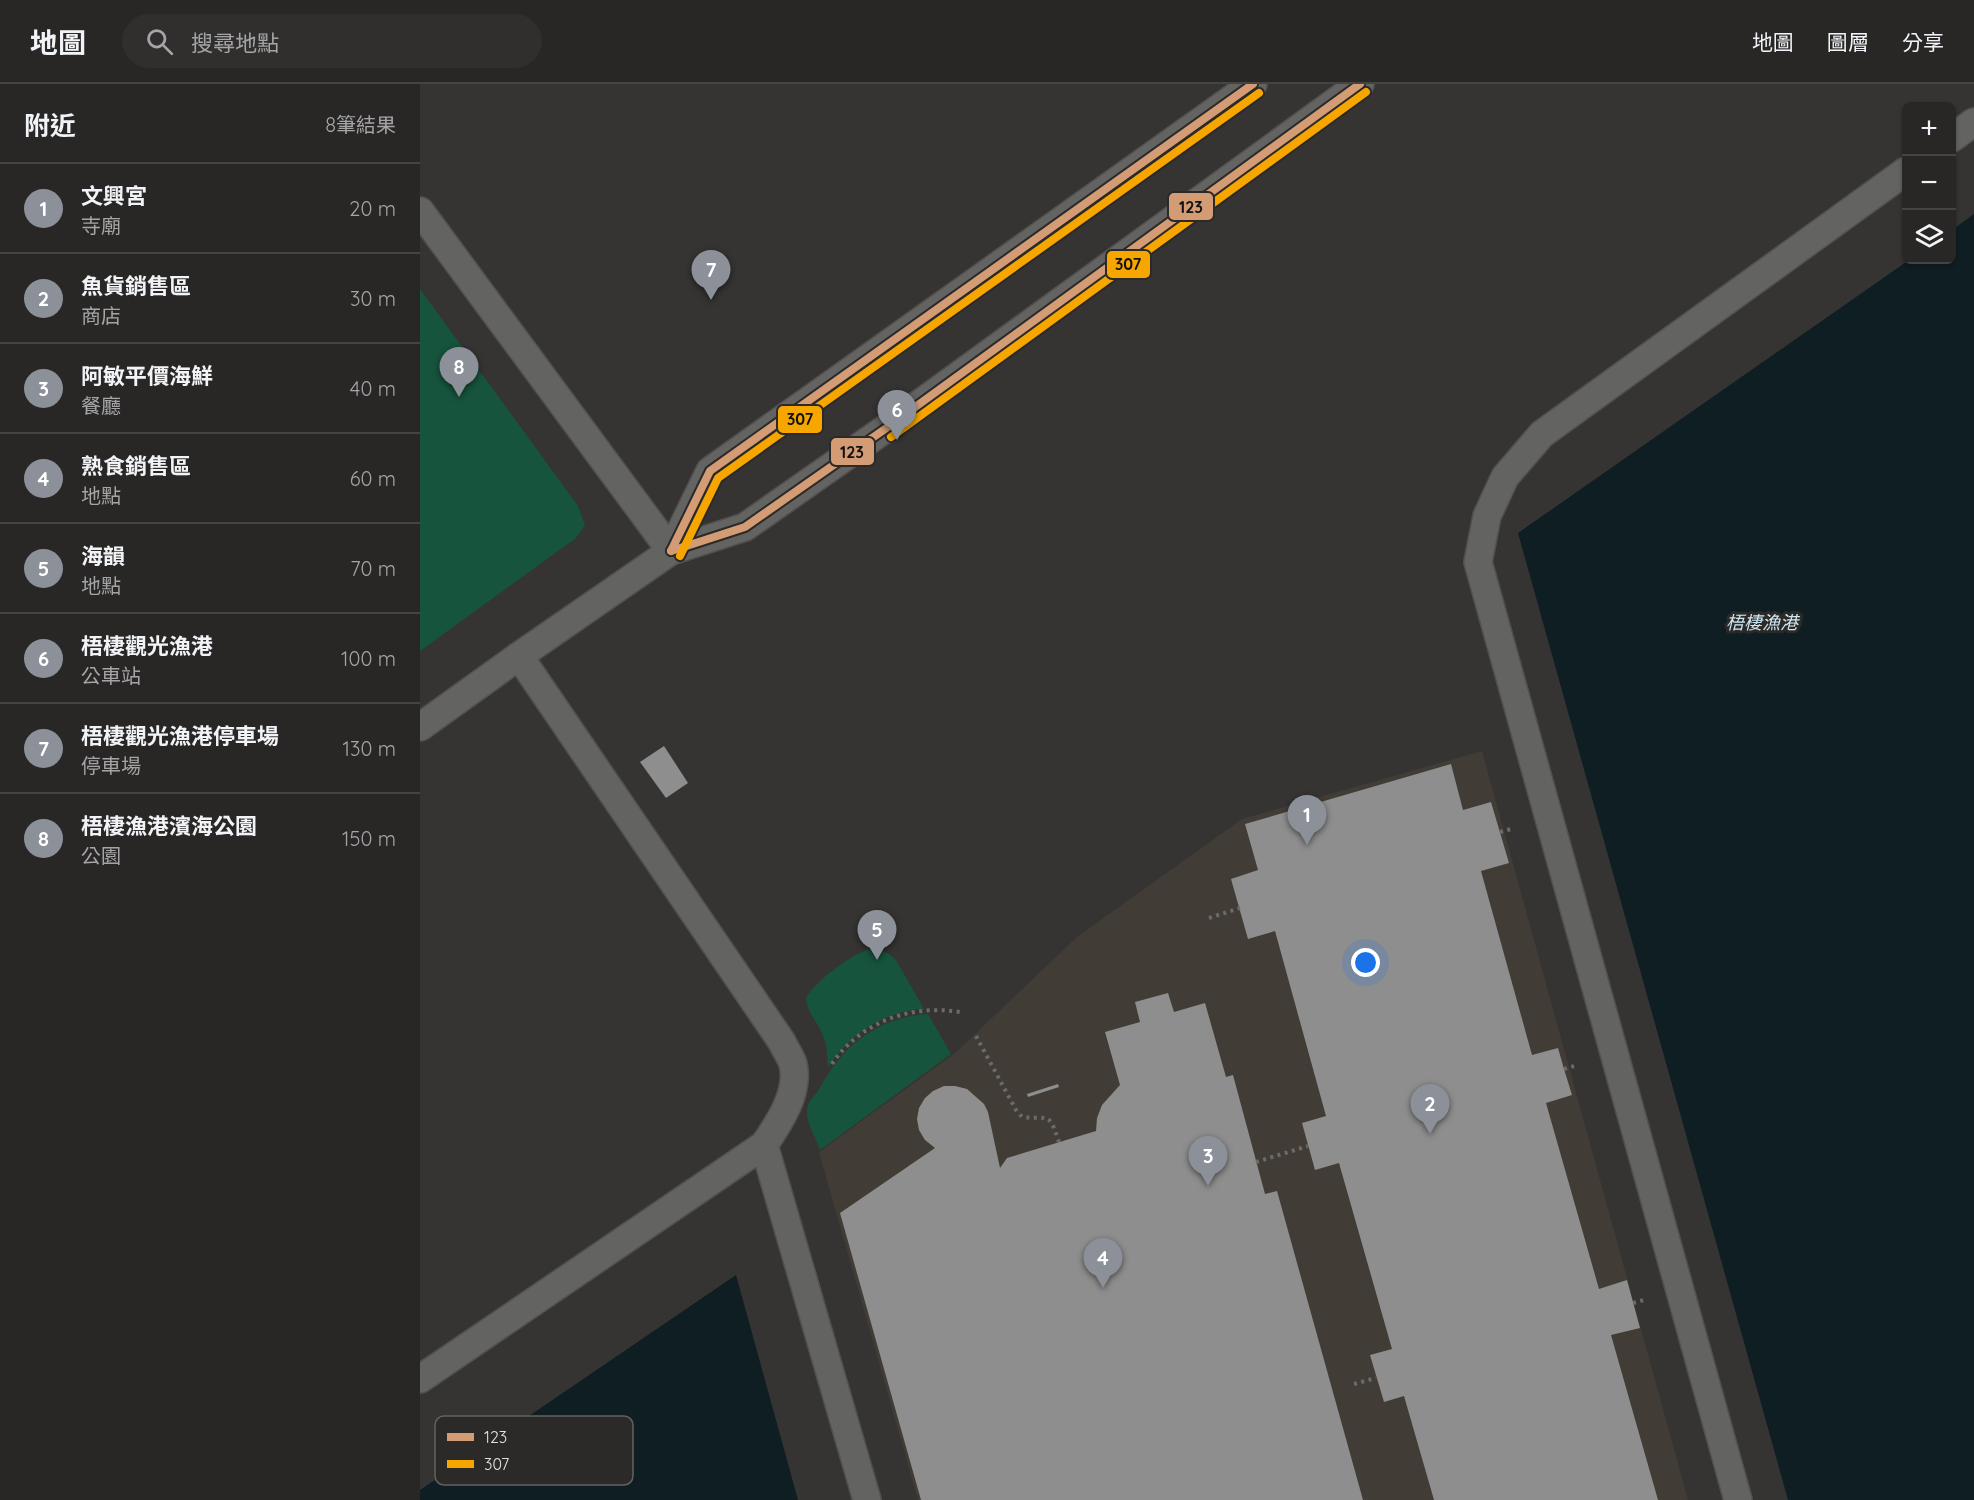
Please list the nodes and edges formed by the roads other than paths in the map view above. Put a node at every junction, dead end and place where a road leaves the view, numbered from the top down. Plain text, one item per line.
1 (1253, 84) edge
2 (1360, 84) edge
3 (1974, 122) edge
4 (1956, 135) edge
5 (1902, 174) edge
6 (420, 211) edge
7 (671, 551) junction
8 (519, 656) junction
9 (420, 728) edge
10 (764, 1144) junction
11 (420, 1379) edge
12 (867, 1500) edge
13 (1738, 1500) edge

1 - 7 lane
2 - 7 lane
3 - 4 lane
5 - 13 lane
6 - 7 lane
7 - 8 lane
8 - 9 lane
8 - 10 lane
10 - 11 lane
10 - 12 lane

